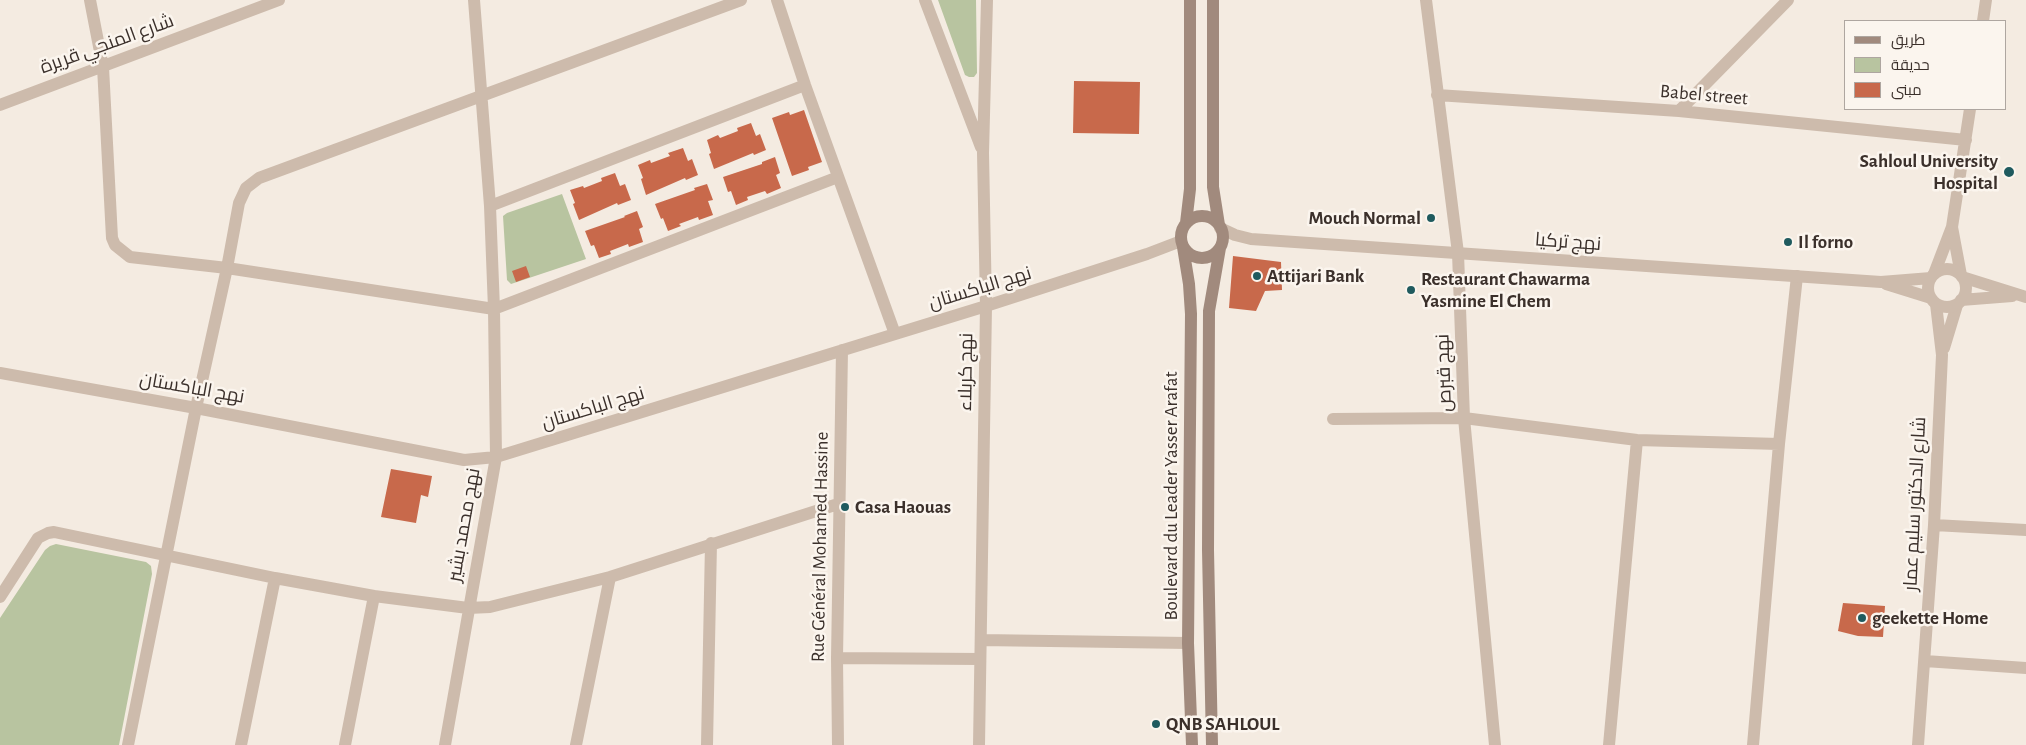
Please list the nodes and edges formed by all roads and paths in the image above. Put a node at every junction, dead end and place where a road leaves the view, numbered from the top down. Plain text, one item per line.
1 (90, 0) edge
2 (279, 0) edge
3 (474, 0) edge
4 (741, 0) edge
5 (777, 0) edge
6 (925, 0) edge
7 (987, 0) edge
8 (1190, 0) edge
9 (1213, 0) edge
10 (1426, 0) edge
11 (1788, 0) edge
12 (1986, 0) edge
13 (1983, 20) edge
14 (103, 67) junction
15 (805, 85) junction
16 (32, 92) junction
17 (0, 95) edge
18 (1437, 95) junction
19 (482, 96) junction
20 (0, 105) edge
21 (1970, 110) edge
22 (1679, 111) junction
23 (1966, 140) junction
24 (983, 153) junction
25 (838, 177) junction
26 (490, 206) junction
27 (1186, 222) junction
28 (1220, 226) junction
29 (1952, 227) junction
30 (1251, 239) junction
31 (1182, 244) junction
32 (1220, 247) junction
33 (1458, 253) junction
34 (227, 268) junction
35 (1797, 276) junction
36 (1933, 276) junction
37 (1961, 276) junction
38 (1881, 282) junction
39 (2023, 296) edge
40 (1933, 301) junction
41 (1959, 302) junction
42 (986, 306) junction
43 (494, 309) junction
44 (895, 334) junction
45 (842, 350) junction
46 (1942, 355) junction
47 (0, 374) edge
48 (196, 408) junction
49 (1334, 418) dead end
50 (1464, 418) junction
51 (1637, 440) junction
52 (1779, 444) junction
53 (496, 457) junction
54 (838, 504) junction
55 (1934, 525) junction
56 (2026, 530) edge
57 (711, 543) junction
58 (167, 555) junction
59 (610, 577) junction
60 (275, 578) junction
61 (374, 596) junction
62 (0, 597) edge
63 (468, 608) junction
64 (981, 640) junction
65 (1188, 643) junction
66 (837, 658) junction
67 (980, 659) junction
68 (1925, 661) junction
69 (2026, 668) edge
70 (128, 745) edge
71 (241, 745) edge
72 (345, 745) edge
73 (445, 745) edge
74 (576, 745) edge
75 (707, 745) edge
76 (838, 745) edge
77 (979, 745) edge
78 (1192, 745) edge
79 (1212, 745) edge
80 (1495, 745) edge
81 (1609, 745) edge
82 (1753, 745) edge
83 (1918, 745) edge

1 - 14 street
2 - 14 street, شارع المنجي قريرة
3 - 19 street, نهج محمد بشير
4 - 19 street
5 - 15 street
6 - 24 street
7 - 24 street, نهج كربلاء
8 - 27 main road
9 - 28 main road
10 - 18 street, نهج قبرص
11 - 22 street
12 - 13 street
14 - 16 street, شارع المنجي قريرة
14 - 34 street
15 - 25 street
15 - 26 street
16 - 17 street, شارع المنجي قريرة
16 - 20 street, شارع المنجي قريرة
18 - 22 street, Babel street
18 - 33 street, نهج قبرص
19 - 26 street, نهج محمد بشير
19 - 34 street
21 - 23 street
22 - 23 street, Babel street
23 - 29 street
24 - 42 street, نهج كربلاء
25 - 43 street
25 - 44 street
26 - 43 street, نهج محمد بشير
27 - 28 main road
27 - 31 main road
28 - 30 street, نهج تركيا
28 - 32 main road
29 - 36 street
29 - 37 street
30 - 32 street, نهج تركيا
30 - 33 street, نهج تركيا
31 - 32 main road
31 - 42 street, نهج الباكستان
31 - 65 main road, Boulevard du Leader Yasser Arafat
32 - 79 main road, Boulevard du Leader Yasser Arafat
33 - 35 street, نهج تركيا
33 - 50 street, نهج قبرص
34 - 43 street
34 - 48 street
35 - 38 street, نهج تركيا
35 - 52 street
36 - 37 street
36 - 38 street, نهج تركيا
36 - 40 street
37 - 39 street
37 - 41 street
38 - 40 street, نهج تركيا
39 - 41 street
40 - 41 street
40 - 46 street
41 - 46 street
42 - 44 street, نهج الباكستان
42 - 64 street, نهج كربلاء
43 - 53 street, نهج محمد بشير
44 - 45 street, نهج الباكستان
45 - 53 street, نهج الباكستان
45 - 54 street, Rue Général Mohamed Hassine
46 - 55 street, شارع الدكتور سليم عمار
47 - 48 street, نهج الباكستان
48 - 53 street, نهج الباكستان
48 - 58 street
49 - 50 street
50 - 51 street
50 - 80 street, نهج قبرص
51 - 52 street
51 - 81 street
52 - 82 street
53 - 63 street, نهج محمد بشير
54 - 57 street
54 - 66 street, Rue Général Mohamed Hassine
55 - 56 street
55 - 68 street, شارع الدكتور سليم عمار
57 - 59 street
57 - 75 street
58 - 60 street
58 - 62 street
58 - 70 street
59 - 63 street
59 - 74 street
60 - 61 street
60 - 71 street
61 - 63 street
61 - 72 street
63 - 73 street, نهج محمد بشير
64 - 65 street
64 - 67 street, نهج كربلاء
65 - 78 main road, Boulevard du Leader Yasser Arafat
66 - 67 street
66 - 76 street, Rue Général Mohamed Hassine
67 - 77 street, نهج كربلاء
68 - 69 street
68 - 83 street, شارع الدكتور سليم عمار

